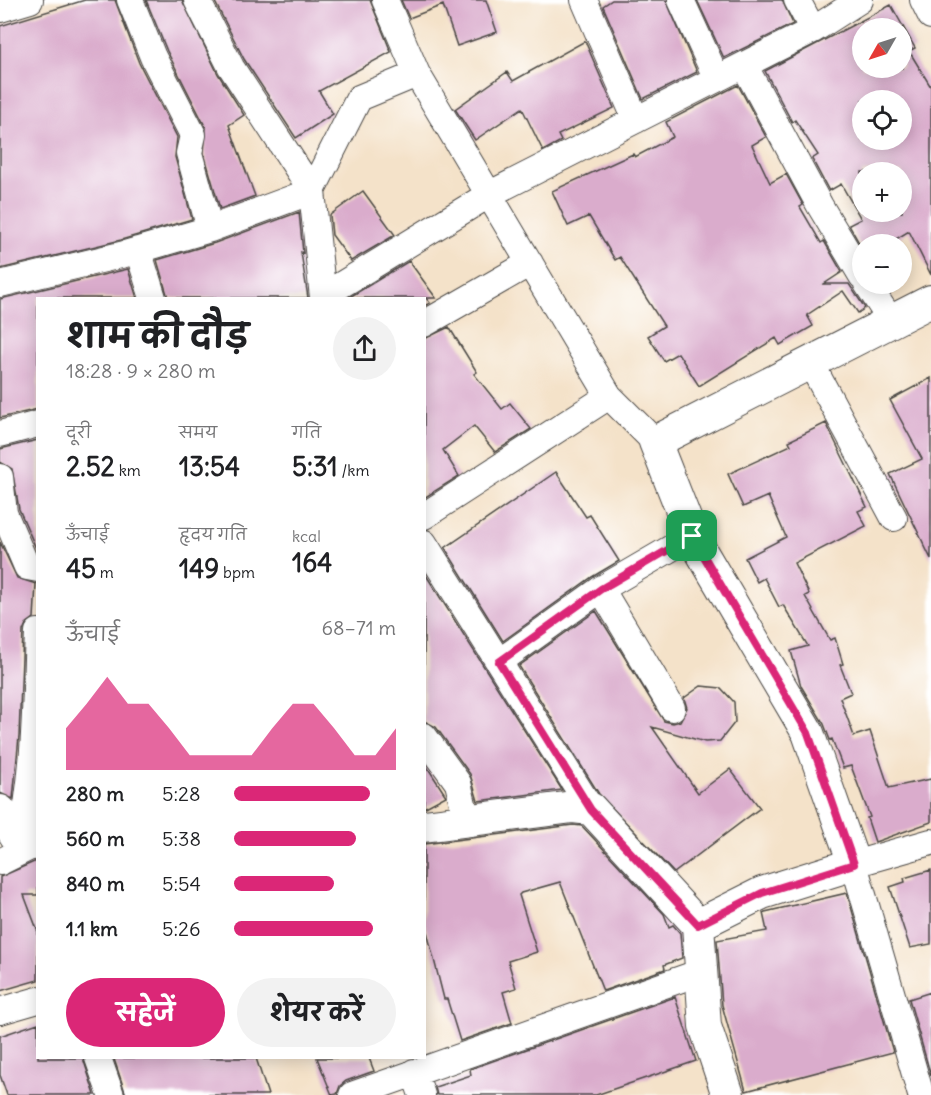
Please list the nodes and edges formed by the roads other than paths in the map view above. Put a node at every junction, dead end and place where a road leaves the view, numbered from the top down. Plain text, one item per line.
1 (30, 0) edge
2 (130, 0) edge
3 (197, 0) edge
4 (385, 0) edge
5 (584, 0) edge
6 (681, 0) edge
7 (797, 0) edge
8 (860, 0) edge
9 (923, 0) edge
10 (0, 9) edge
11 (931, 16) edge
12 (813, 30) junction
13 (744, 65) junction
14 (417, 74) junction
15 (717, 79) junction
16 (636, 120) junction
17 (312, 191) junction
18 (490, 194) junction
19 (210, 229) junction
20 (138, 250) junction
21 (852, 259) edge
22 (530, 263) junction
23 (0, 284) edge
24 (873, 294) edge
25 (153, 297) edge
26 (323, 297) edge
27 (931, 301) edge
28 (891, 321) junction
29 (426, 323) edge
30 (810, 362) junction
31 (609, 396) junction
32 (36, 425) edge
33 (0, 434) edge
34 (655, 442) junction
35 (0, 477) edge
36 (426, 515) edge
37 (894, 518) dead end
38 (692, 536) junction
39 (426, 546) edge
40 (34, 568) edge
41 (601, 589) junction
42 (499, 662) junction
43 (36, 686) edge
44 (672, 708) dead end
45 (426, 739) edge
46 (591, 810) junction
47 (0, 811) edge
48 (467, 820) junction
49 (426, 826) edge
50 (931, 842) edge
51 (23, 848) edge
52 (854, 864) junction
53 (698, 925) junction
54 (701, 972) junction
55 (36, 1001) edge
56 (0, 1011) edge
57 (98, 1059) edge
58 (418, 1084) edge
59 (111, 1095) edge
60 (352, 1095) edge
61 (728, 1095) edge
62 (921, 1095) edge

1 - 10 street
2 - 19 street
3 - 17 street
4 - 14 street
5 - 16 street
6 - 15 street
7 - 12 street
8 - 12 street
9 - 11 street
12 - 13 street
13 - 15 street
13 - 21 street
14 - 17 street
14 - 18 street
15 - 16 street
16 - 18 street
17 - 19 street
17 - 26 street
18 - 22 street
18 - 26 street
19 - 20 street
20 - 23 street
20 - 25 street
22 - 29 street
22 - 31 street
24 - 28 street
27 - 28 street
28 - 30 street
30 - 34 street
30 - 37 street
31 - 34 street
31 - 36 street
32 - 33 street
34 - 38 street
35 - 40 street
38 - 41 street
38 - 52 street
39 - 42 street
41 - 42 street
41 - 44 street
42 - 46 street
43 - 51 street
45 - 48 street
46 - 48 street
46 - 53 street
47 - 51 street
48 - 49 street
50 - 52 street
52 - 53 street
52 - 62 street
53 - 54 street
54 - 58 street
54 - 61 street
55 - 56 street
57 - 59 street
58 - 60 street

